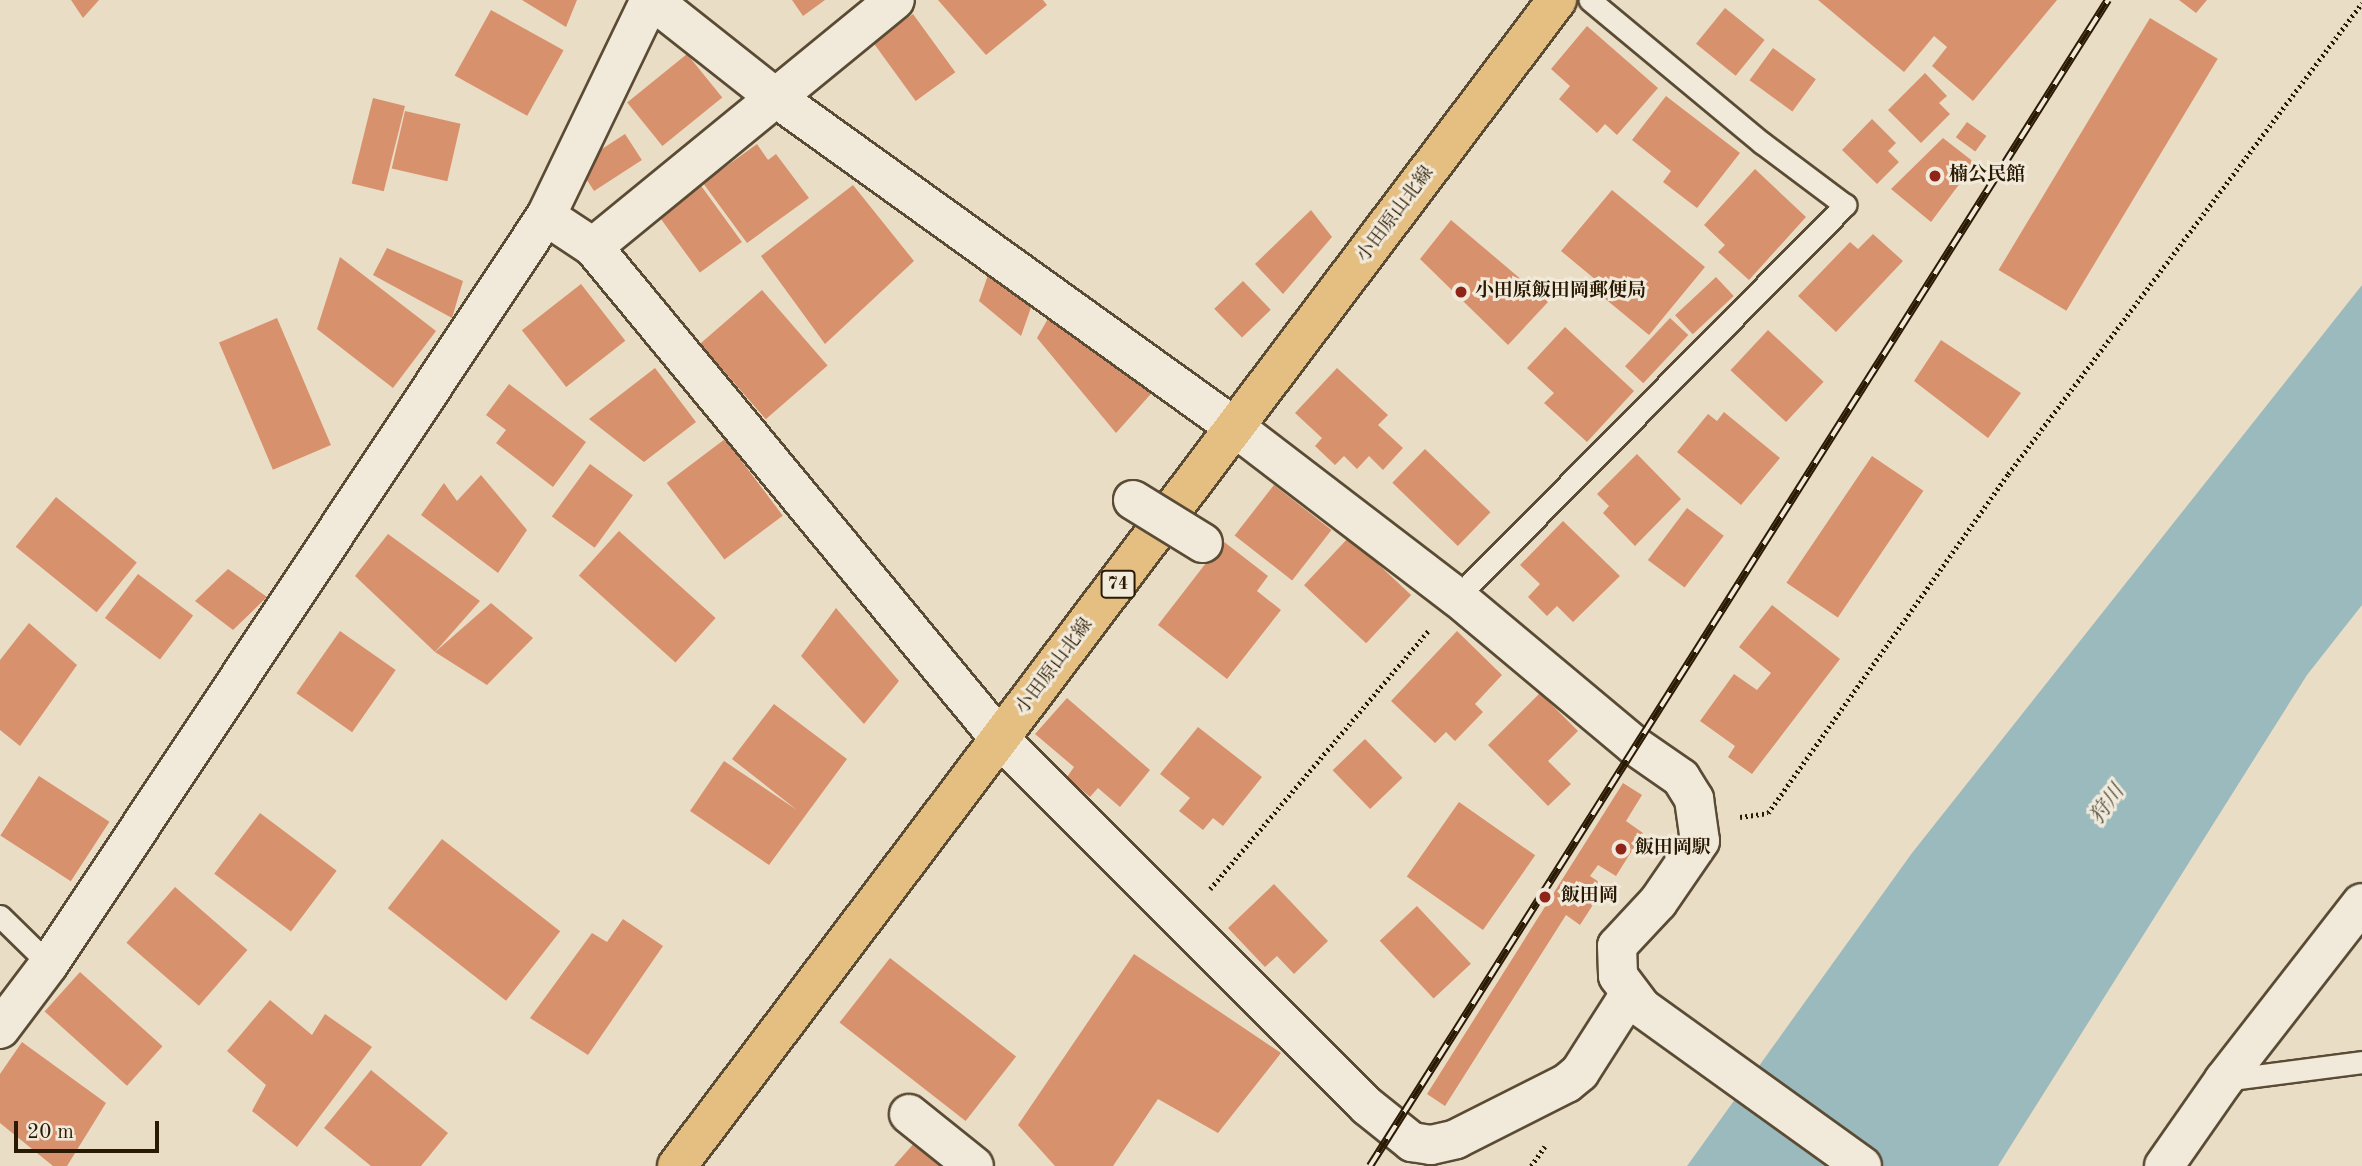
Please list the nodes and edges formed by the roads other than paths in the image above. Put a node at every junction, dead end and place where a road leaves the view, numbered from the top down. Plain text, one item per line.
1 (651, 0) edge
2 (895, 0) edge
3 (1590, 0) edge
4 (1548, 3) edge
5 (775, 97) junction
6 (547, 216) junction
7 (593, 247) junction
8 (1237, 429) junction
9 (1133, 500) dead end
10 (1203, 543) dead end
11 (1457, 597) junction
12 (1000, 739) junction
13 (2362, 903) edge
14 (0, 916) edge
15 (49, 964) junction
16 (1635, 1001) junction
17 (0, 1029) edge
18 (2362, 1062) edge
19 (2224, 1080) junction
20 (909, 1114) dead end
21 (677, 1166) edge
22 (974, 1166) edge
23 (1862, 1166) edge
24 (2164, 1166) edge

1 - 5 street
1 - 6 street
2 - 5 street
3 - 11 lane
4 - 8 main road, 小田原山北線 / 74
5 - 7 street
5 - 8 street
6 - 7 street
6 - 15 street
7 - 12 street
8 - 11 street
8 - 12 main road, 小田原山北線 / 74
9 - 10 street, bridge
11 - 16 street
12 - 16 street
12 - 21 main road, 小田原山北線 / 74
13 - 19 street
14 - 15 lane
15 - 17 street
16 - 23 street
18 - 19 lane
19 - 24 street
20 - 22 street

